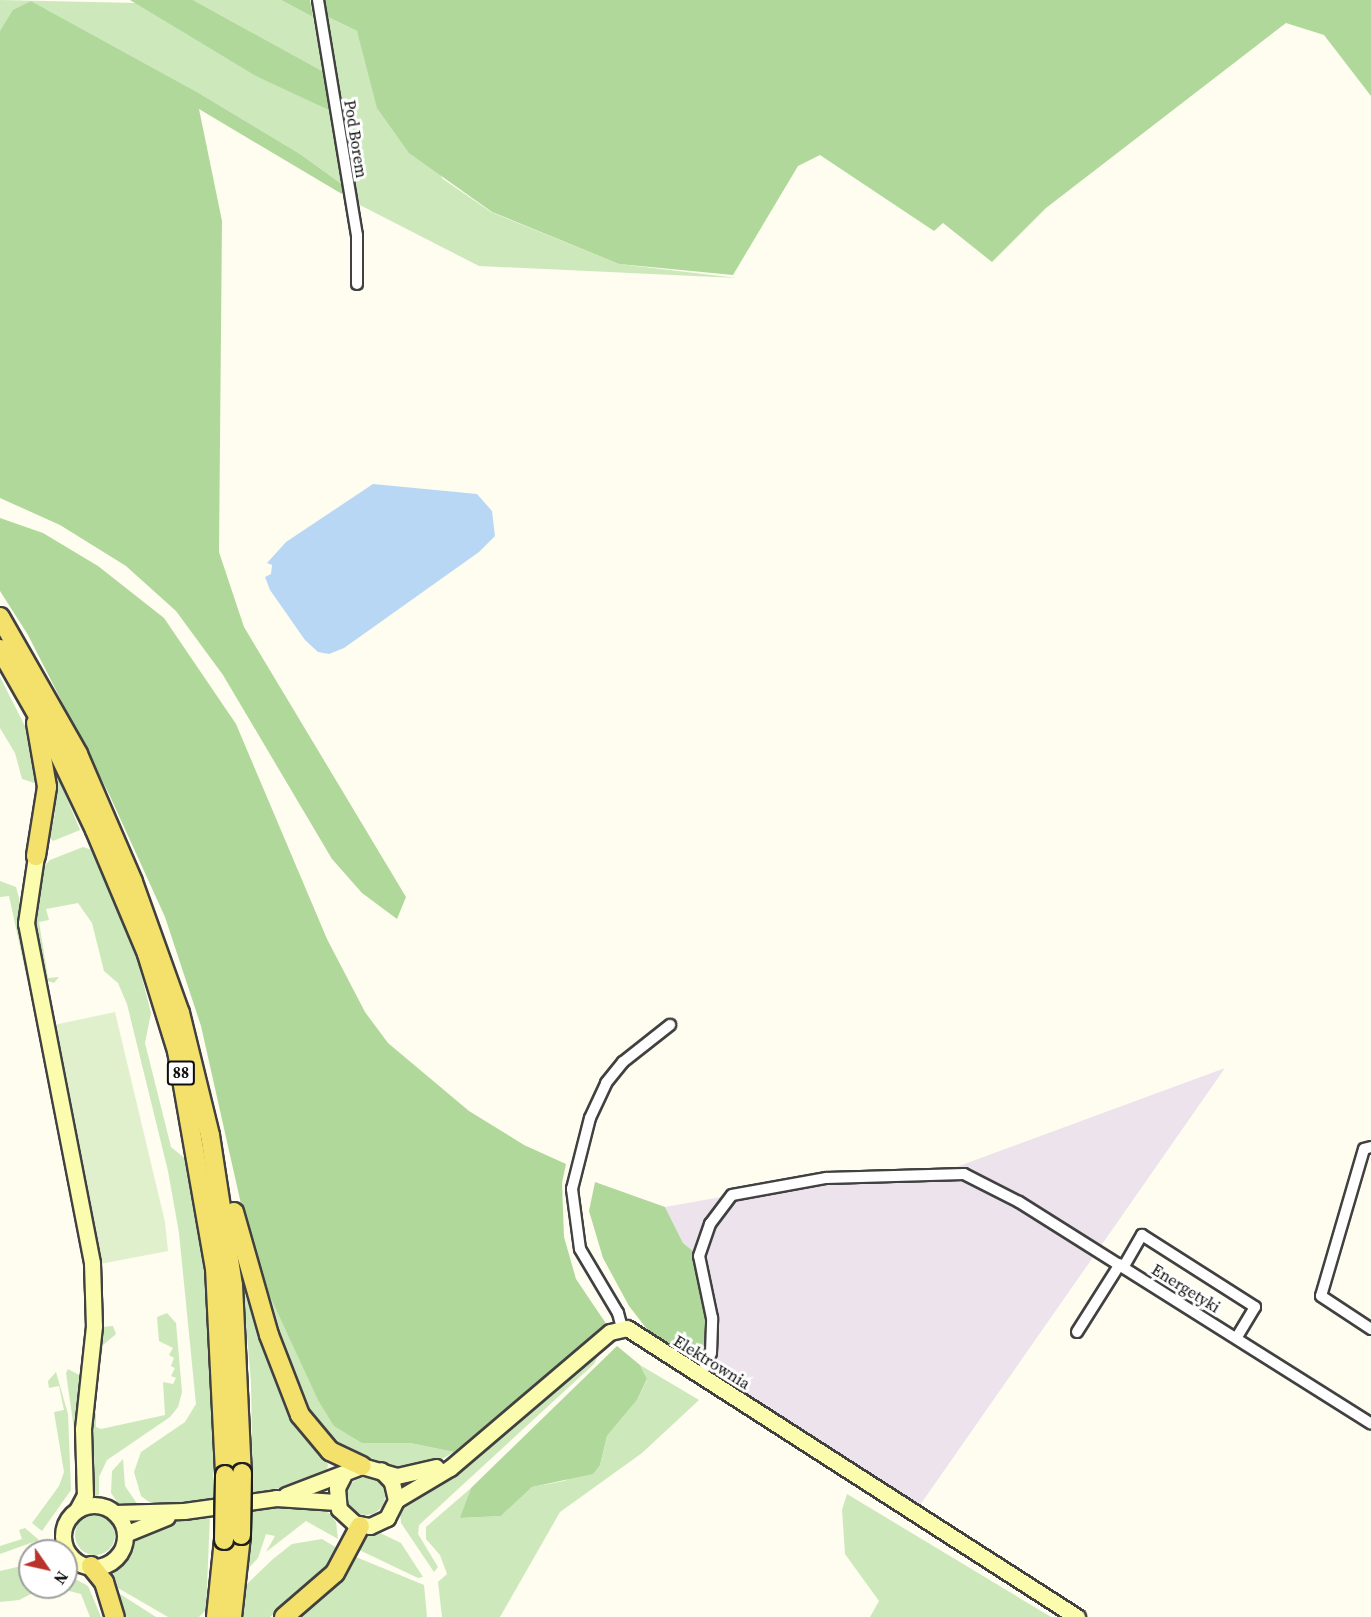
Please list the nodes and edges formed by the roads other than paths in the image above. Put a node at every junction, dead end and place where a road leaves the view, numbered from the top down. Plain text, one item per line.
1 (318, 0) edge
2 (357, 284) dead end
3 (0, 617) edge
4 (0, 649) edge
5 (29, 698) junction
6 (36, 856) joint
7 (670, 1025) dead end
8 (188, 1043) junction
9 (1371, 1147) edge
10 (1122, 1265) junction
11 (622, 1328) junction
12 (1371, 1329) edge
13 (1077, 1332) dead end
14 (1237, 1337) junction
15 (701, 1376) junction
16 (1371, 1424) edge
17 (464, 1455) junction
18 (370, 1467) junction
19 (233, 1474) junction
20 (344, 1476) junction
21 (276, 1498) junction
22 (396, 1500) junction
23 (336, 1502) junction
24 (77, 1510) junction
25 (184, 1511) junction
26 (114, 1513) junction
27 (360, 1526) junction
28 (125, 1534) junction
29 (91, 1566) junction
30 (228, 1582) junction
31 (115, 1617) edge
32 (216, 1617) edge
33 (232, 1617) edge
34 (284, 1617) edge
35 (1077, 1617) edge

1 - 2 street, Pod Borem
3 - 8 main road, 88
4 - 5 main road, 88
5 - 6 main road
5 - 19 main road, 88
6 - 24 street
7 - 11 street
8 - 18 main road
8 - 19 main road, 88
9 - 12 street
10 - 13 street
10 - 14 street, Energetyki
10 - 14 street
10 - 15 street, Energetyki
11 - 15 street, Elektrownia
11 - 17 street
14 - 16 street, Energetyki
15 - 35 street, Elektrownia
17 - 18 street
17 - 22 street
18 - 20 street
18 - 22 street
19 - 30 main road, 88, bridge
20 - 21 street
20 - 23 street
21 - 23 street
21 - 25 street
22 - 27 street
23 - 27 street
24 - 26 street
24 - 29 street
25 - 26 street
25 - 28 street
26 - 28 street
27 - 34 main road
28 - 29 street
29 - 31 main road
30 - 32 main road, 88
30 - 33 main road, 88

